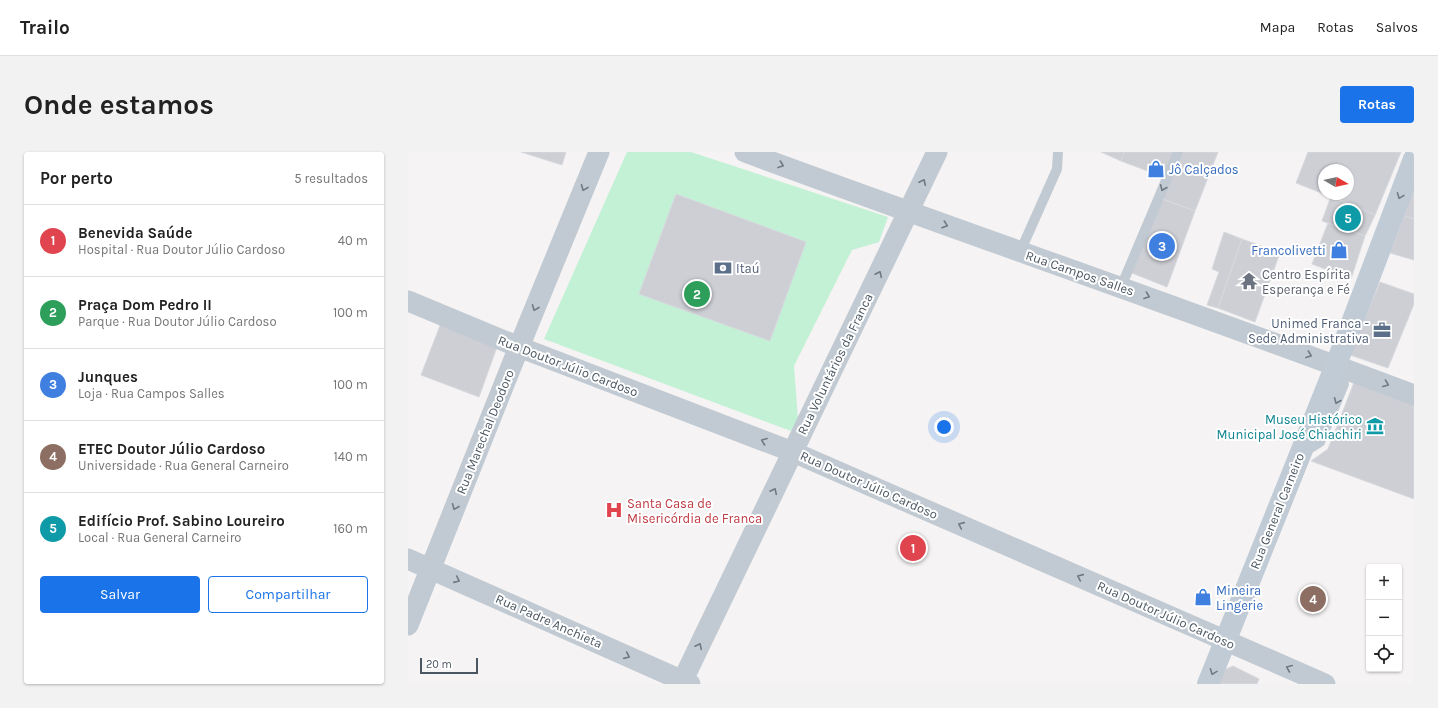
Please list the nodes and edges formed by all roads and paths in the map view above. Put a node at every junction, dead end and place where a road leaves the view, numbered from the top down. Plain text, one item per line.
1 (599, 152) edge
2 (744, 152) edge
3 (937, 152) edge
4 (1058, 152) edge
5 (1178, 152) edge
6 (1414, 159) edge
7 (908, 212) junction
8 (1020, 252) junction
9 (1121, 287) junction
10 (408, 300) edge
11 (519, 348) junction
12 (1336, 365) junction
13 (1414, 395) edge
14 (793, 452) junction
15 (408, 559) edge
16 (430, 569) junction
17 (408, 625) edge
18 (1225, 641) junction
19 (684, 683) edge
20 (1208, 684) edge
21 (1325, 684) edge

1 -> 11 street, Rua Marechal Deodoro
2 -> 7 street, Rua Campos Salles
7 -> 3 street, Rua Voluntários da Franca
4 - 8 lane
5 -> 9 lane
6 -> 12 street, Rua General Carneiro
7 -> 8 street, Rua Campos Salles
14 -> 7 street, Rua Voluntários da Franca
8 - 9 street, Rua Campos Salles
9 -> 12 street, Rua Campos Salles
10 - 11 street, Rua Doutor Júlio Cardoso
14 -> 11 street, Rua Doutor Júlio Cardoso
11 -> 16 street, Rua Marechal Deodoro
12 -> 13 street, Rua Campos Salles
12 -> 18 street, Rua General Carneiro
18 -> 14 street, Rua Doutor Júlio Cardoso
19 -> 14 street, Rua Voluntários da Franca
15 - 16 street, Rua Padre Anchieta
16 - 17 street, Rua Marechal Deodoro
16 -> 19 street, Rua Padre Anchieta
18 -> 20 street, Rua General Carneiro
21 -> 18 street, Rua Doutor Júlio Cardoso

